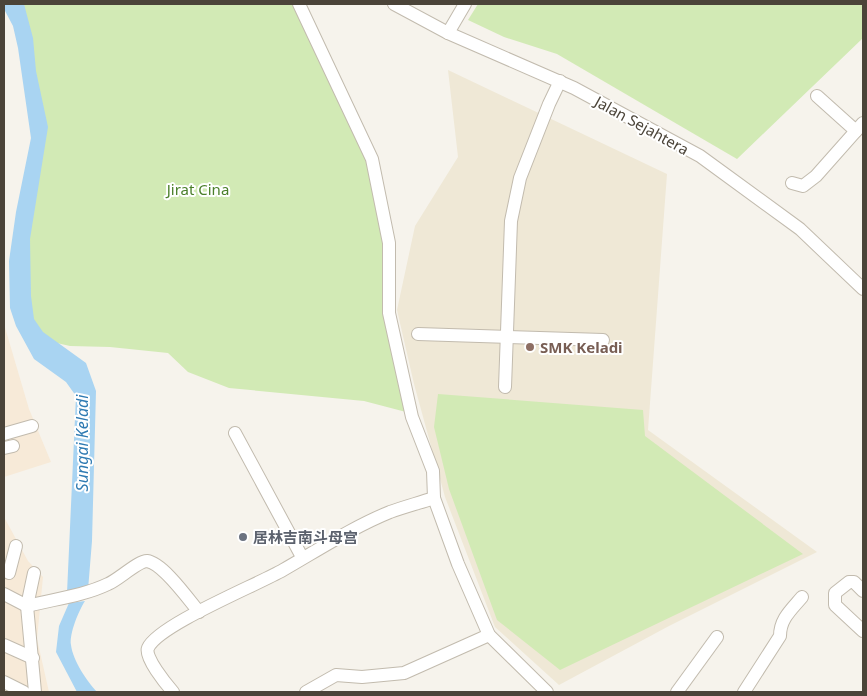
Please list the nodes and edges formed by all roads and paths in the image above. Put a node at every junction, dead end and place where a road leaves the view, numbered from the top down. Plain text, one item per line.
1 (299, 4) edge
2 (394, 4) edge
3 (465, 4) edge
4 (448, 33) junction
5 (560, 82) junction
6 (817, 96) dead end
7 (860, 127) edge
8 (792, 182) dead end
9 (863, 289) edge
10 (418, 334) dead end
11 (507, 338) junction
12 (602, 340) dead end
13 (505, 387) dead end
14 (32, 426) dead end
15 (235, 433) dead end
16 (4, 434) edge
17 (434, 498) junction
18 (16, 546) dead end
19 (302, 557) junction
20 (10, 573) edge
21 (34, 573) dead end
22 (863, 591) edge
23 (4, 594) edge
24 (802, 597) dead end
25 (27, 606) junction
26 (199, 612) junction
27 (863, 631) edge
28 (489, 635) junction
29 (717, 637) dead end
30 (4, 645) edge
31 (33, 658) junction
32 (4, 682) edge
33 (24, 692) edge
34 (35, 692) edge
35 (173, 692) edge
36 (306, 692) edge
37 (547, 692) edge
38 (677, 692) edge
39 (744, 692) edge

1 - 17 street
2 - 4 street, Jalan Sejahtera
3 - 4 street
4 - 5 street, Jalan Sejahtera
5 - 9 street, Jalan Sejahtera
5 - 11 street
6 - 7 street
7 - 8 street
10 - 11 street
11 - 12 street
11 - 13 street
14 - 16 street
15 - 19 street
17 - 19 street
17 - 28 street
18 - 20 street
19 - 26 street
21 - 25 street
22 - 27 street
23 - 25 street
24 - 39 street
25 - 26 street
25 - 31 street
26 - 35 street
28 - 36 street
28 - 37 street
29 - 38 street
30 - 31 street
31 - 34 street
32 - 33 street

